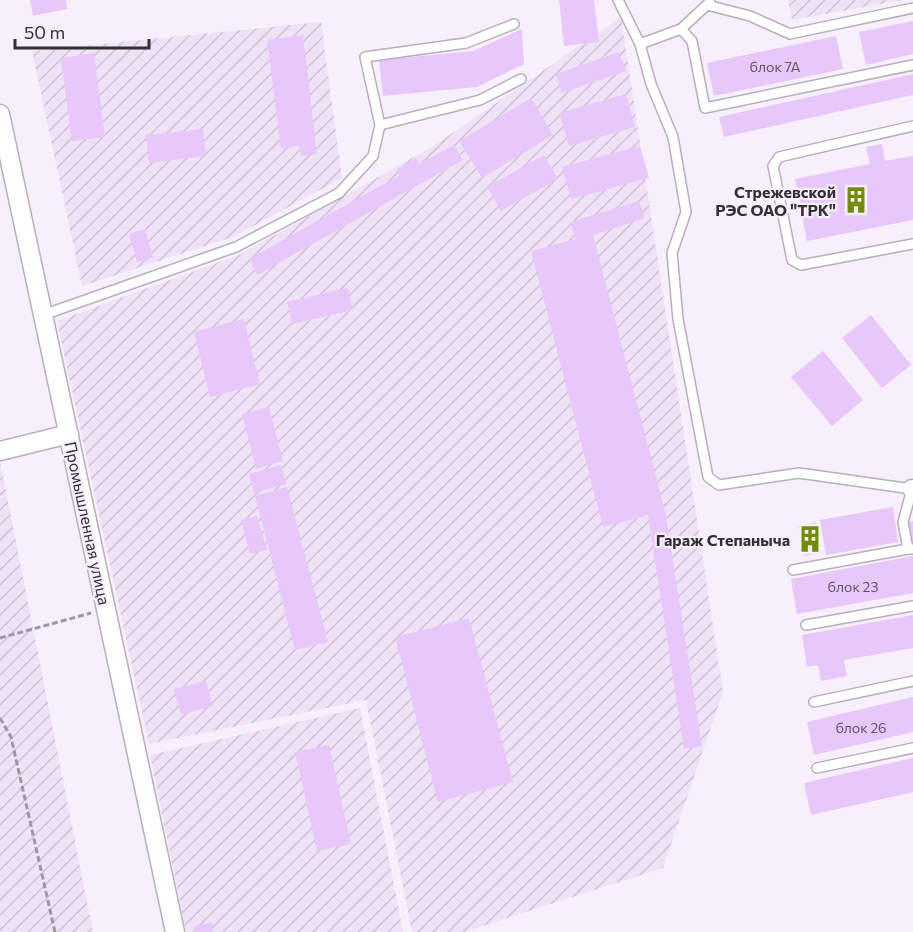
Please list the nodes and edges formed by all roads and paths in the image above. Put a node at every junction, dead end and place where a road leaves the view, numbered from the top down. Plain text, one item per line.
1 (618, 0) edge
2 (710, 2) edge
3 (913, 8) edge
4 (514, 24) dead end
5 (681, 29) junction
6 (640, 44) junction
7 (913, 65) edge
8 (521, 79) dead end
9 (0, 114) edge
10 (380, 124) junction
11 (913, 126) edge
12 (913, 244) edge
13 (44, 315) junction
14 (69, 434) junction
15 (0, 451) edge
16 (912, 489) edge
17 (911, 549) edge
18 (793, 570) dead end
19 (913, 606) edge
20 (106, 609) junction
21 (806, 625) dead end
22 (0, 638) edge
23 (913, 681) edge
24 (814, 702) dead end
25 (0, 718) edge
26 (913, 748) edge
27 (818, 768) dead end
28 (55, 932) edge
29 (175, 932) edge

1 - 6 lane
2 - 3 lane
2 - 5 lane
4 - 10 lane
5 - 6 lane
5 - 7 lane
6 - 16 lane
8 - 10 lane
9 - 13 street, Промышленная улица
10 - 13 lane
11 - 12 lane
13 - 14 street, Промышленная улица
14 - 15 street
14 - 20 street, Промышленная улица
16 - 17 lane
17 - 18 lane
19 - 21 lane
20 - 22 path
20 - 29 street, Промышленная улица
23 - 24 lane
25 - 28 path
26 - 27 lane

